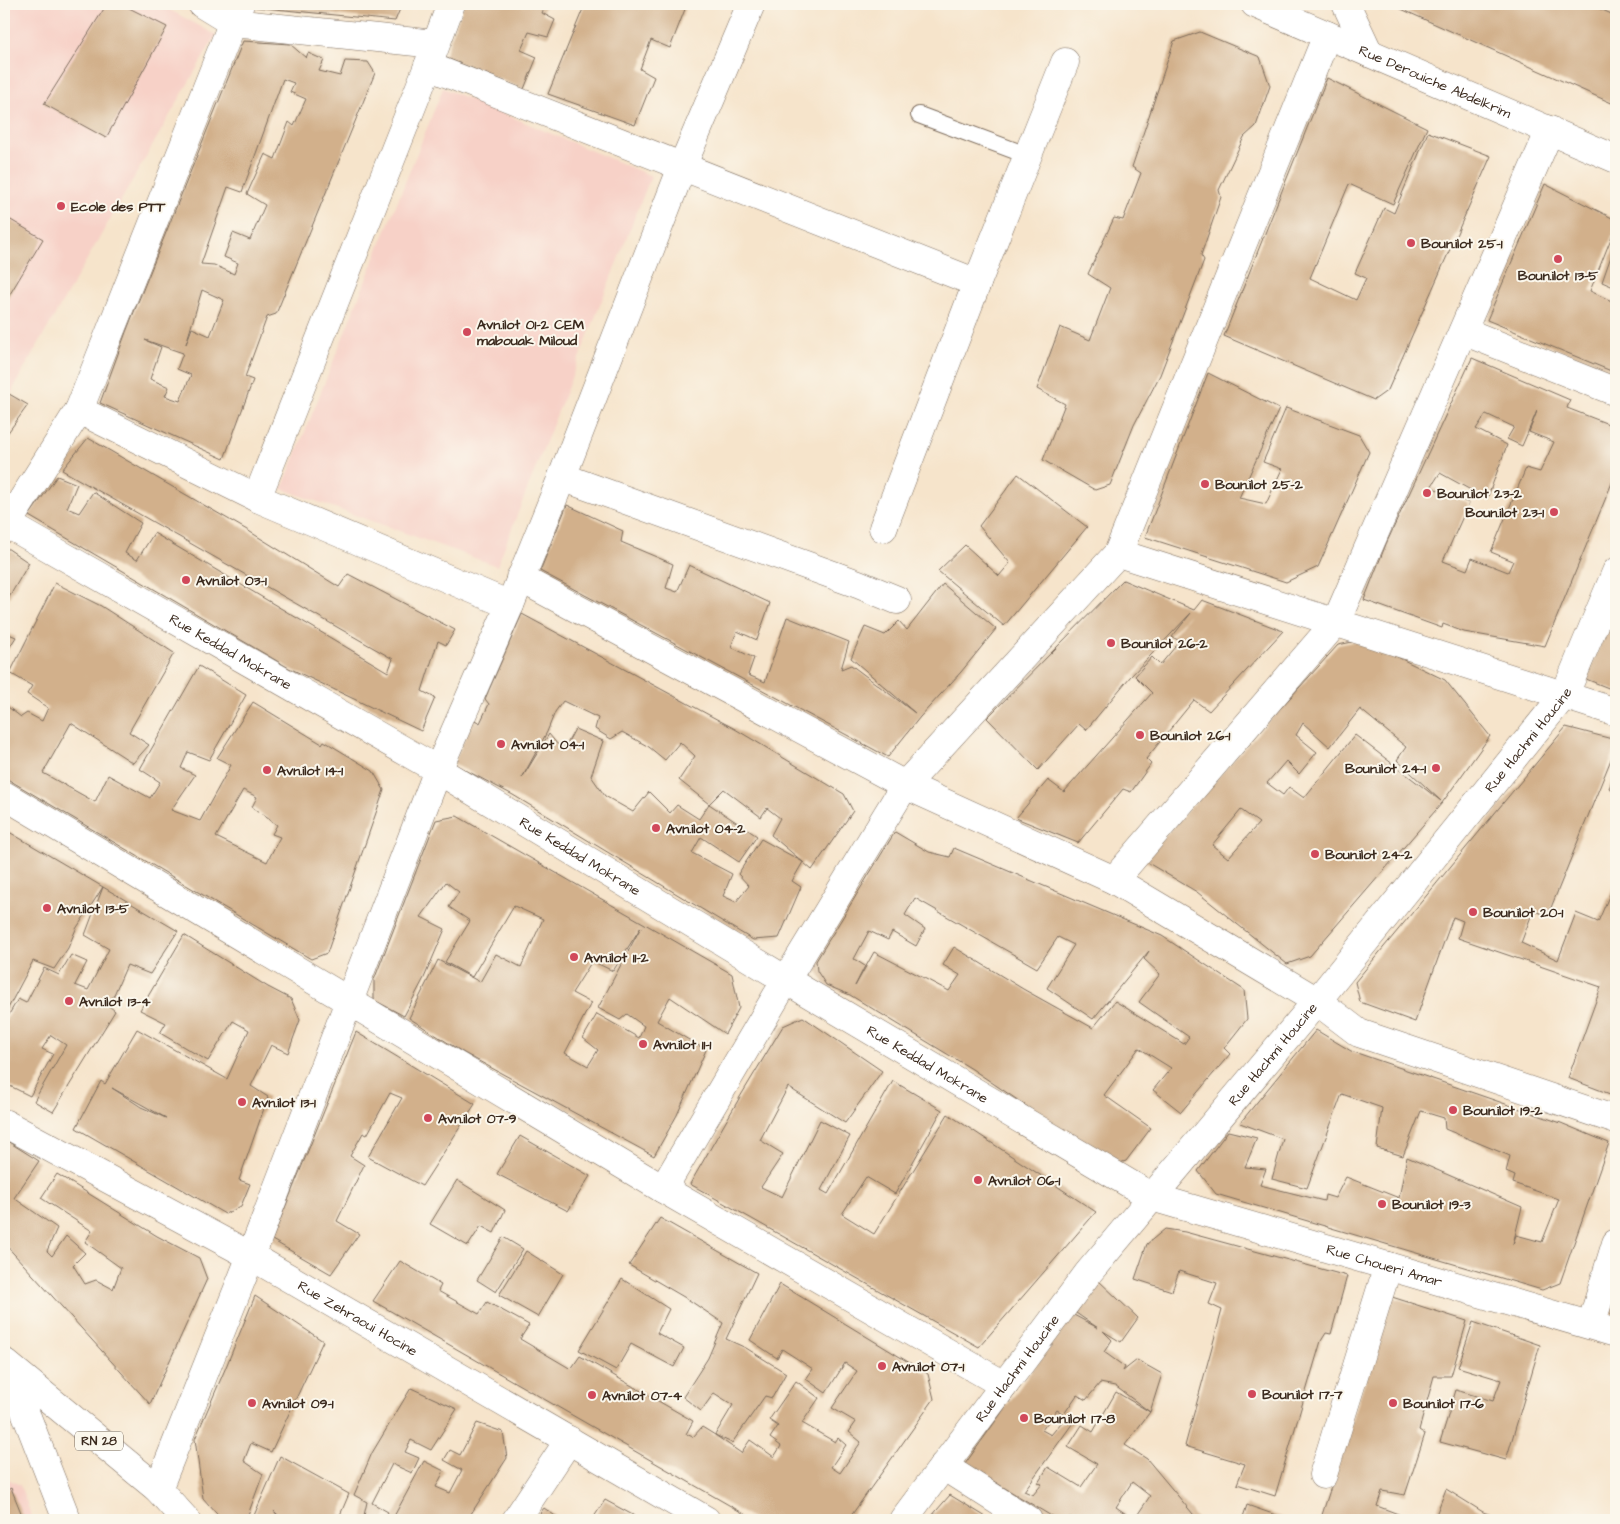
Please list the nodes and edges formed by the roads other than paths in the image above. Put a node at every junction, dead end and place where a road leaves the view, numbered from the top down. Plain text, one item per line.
1 (202, 4) edge
2 (451, 4) edge
3 (751, 4) edge
4 (1255, 4) edge
5 (1346, 4) edge
6 (237, 13) edge
7 (1327, 35) junction
8 (1369, 52) junction
9 (432, 55) junction
10 (1065, 62) dead end
11 (919, 115) dead end
12 (1550, 130) junction
13 (1029, 156) junction
14 (1616, 159) edge
15 (682, 167) junction
16 (977, 283) junction
17 (1463, 331) junction
18 (1616, 392) edge
19 (79, 410) junction
20 (562, 477) junction
21 (257, 498) junction
22 (5, 525) edge
23 (883, 528) dead end
24 (1118, 553) junction
25 (1616, 572) edge
26 (520, 578) junction
27 (897, 600) dead end
28 (510, 605) junction
29 (1336, 622) junction
30 (1565, 694) junction
31 (1616, 712) edge
32 (438, 770) junction
33 (905, 785) junction
34 (4, 795) edge
35 (1114, 880) junction
36 (786, 980) junction
37 (1317, 1001) junction
38 (348, 1002) junction
39 (1616, 1120) edge
40 (4, 1123) edge
41 (663, 1189) junction
42 (1152, 1197) junction
43 (1616, 1242) edge
44 (251, 1256) junction
45 (1388, 1266) junction
46 (1604, 1329) edge
47 (5, 1368) edge
48 (1004, 1385) junction
49 (568, 1440) junction
50 (943, 1466) junction
51 (1323, 1476) dead end
52 (158, 1489) junction
53 (67, 1520) edge
54 (186, 1520) edge
55 (516, 1520) edge
56 (706, 1520) edge
57 (903, 1520) edge
58 (1028, 1520) edge

1 - 6 street
2 - 9 street
3 - 15 street
4 - 7 street, Rue Derouiche Abdelkrim
5 - 8 street
6 - 9 street
6 - 19 street
7 - 8 street, Rue Derouiche Abdelkrim
7 - 24 street
8 - 12 street, Rue Derouiche Abdelkrim
9 - 15 street
9 - 21 street
10 - 13 street
11 - 13 lane
12 - 14 street, Rue Derouiche Abdelkrim
12 - 17 street
13 - 16 street
15 - 16 street
15 - 20 street
16 - 23 street
17 - 18 street
17 - 29 street
19 - 21 street
19 - 22 street
20 - 26 street
20 - 27 street
21 - 28 street
22 - 32 street, Rue Keddad Mokrane
24 - 29 street
24 - 33 street
25 - 30 street, Rue Hachmi Houcine
26 - 28 street
26 - 33 street
28 - 32 street
29 - 30 street
29 - 35 street
30 - 31 street
30 - 37 street, Rue Hachmi Houcine
32 - 36 street, Rue Keddad Mokrane
32 - 38 street
33 - 35 street
33 - 36 street
34 - 38 street
35 - 37 street
36 - 41 street
36 - 42 street, Rue Keddad Mokrane
37 - 39 street
37 - 42 street, Rue Hachmi Houcine
38 - 41 street
38 - 44 street
40 - 44 street, Rue Zehraoui Hocine
41 - 48 street
42 - 45 street, Rue Choueri Amar
42 - 48 street, Rue Hachmi Houcine
43 - 46 street
44 - 49 street, Rue Zehraoui Hocine
44 - 52 street
45 - 46 street, Rue Choueri Amar
45 - 51 street
47 - 52 street, RN 28
47 - 53 street
48 - 50 street, Rue Hachmi Houcine
49 - 55 street
49 - 56 street, Rue Zehraoui Hocine
50 - 57 street, Rue Hachmi Houcine
50 - 58 street
52 - 54 street, RN 28

